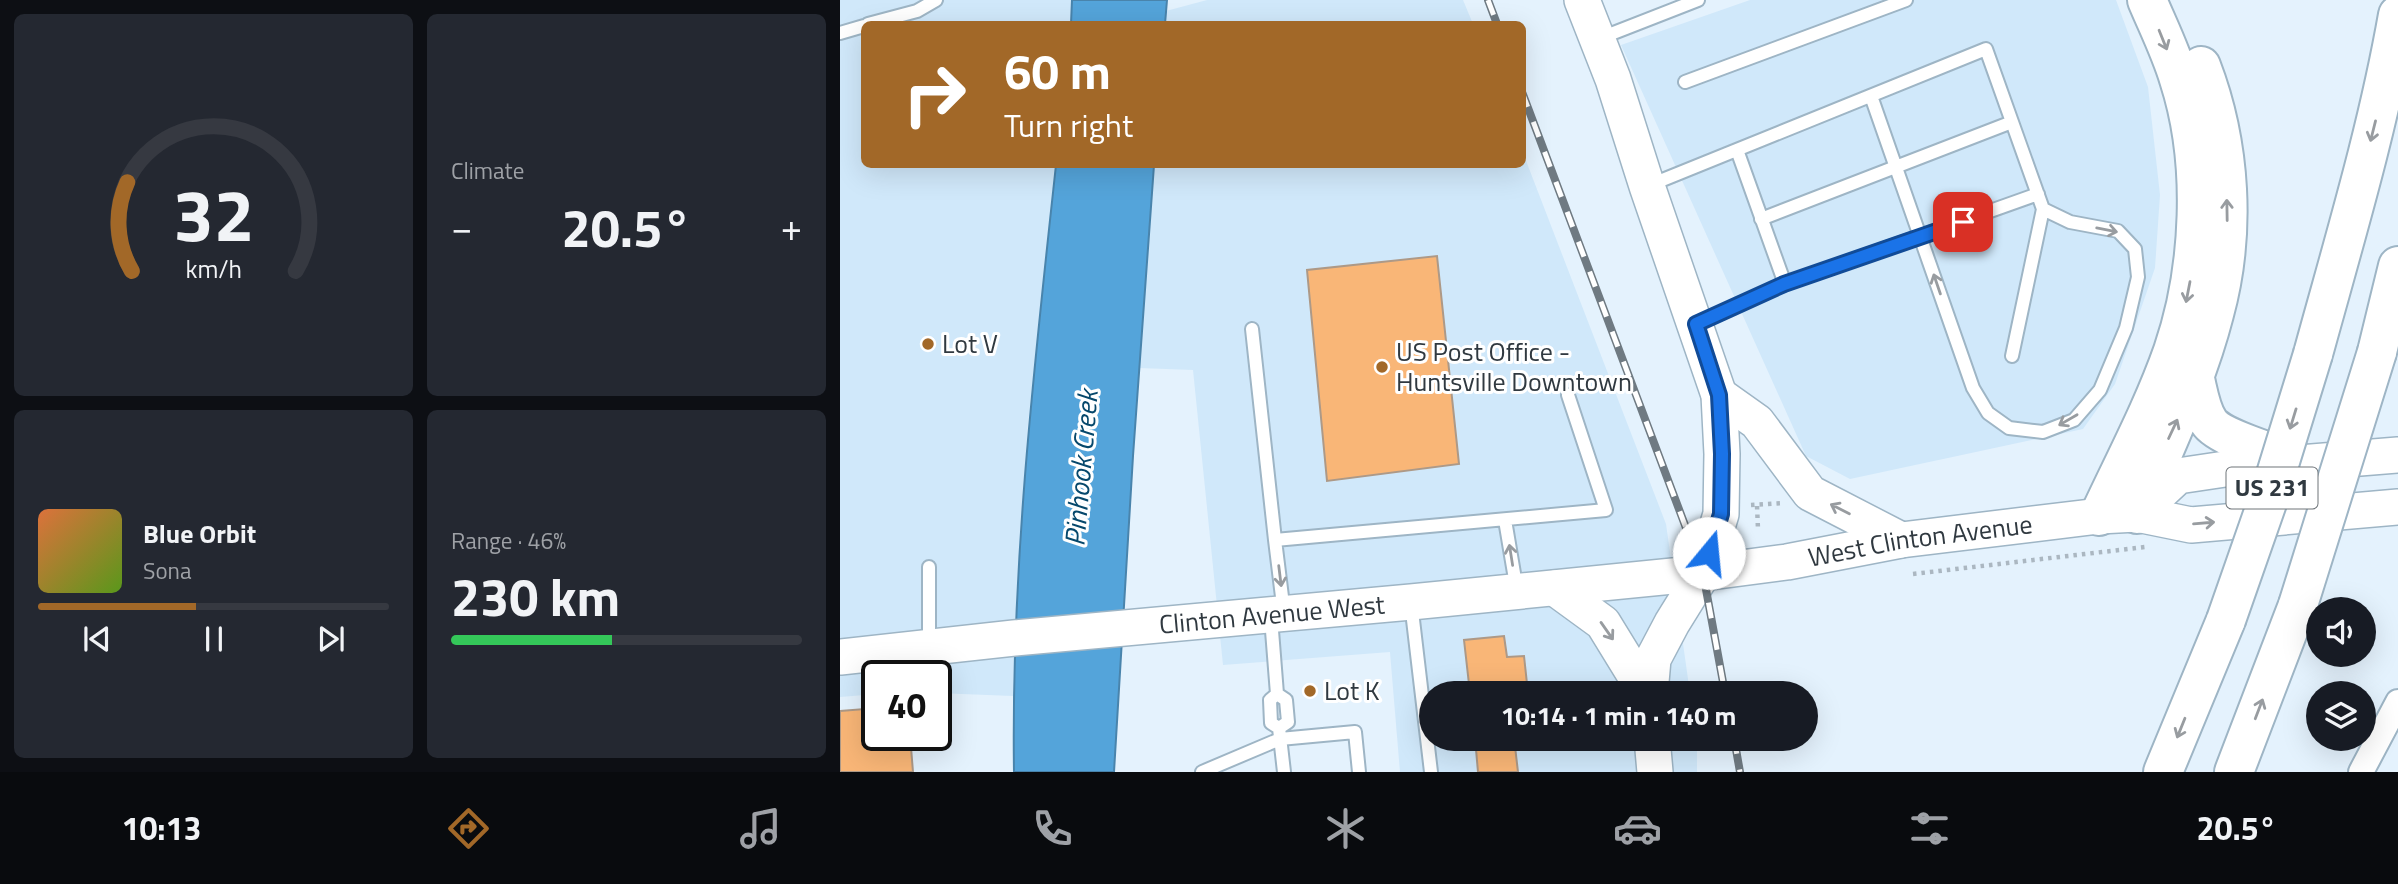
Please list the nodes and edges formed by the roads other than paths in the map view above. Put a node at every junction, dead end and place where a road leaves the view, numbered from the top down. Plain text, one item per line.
1 (936, 0) edge
2 (1582, 0) edge
3 (1698, 0) edge
4 (1906, 0) edge
5 (2147, 0) edge
6 (2176, 0) edge
7 (2384, 0) edge
8 (2398, 15) edge
9 (880, 21) edge
10 (861, 27) edge
11 (840, 33) edge
12 (1598, 39) junction
13 (2389, 65) junction
14 (1685, 82) dead end
15 (1871, 96) junction
16 (2012, 122) junction
17 (1737, 150) junction
18 (1895, 167) junction
19 (1647, 186) junction
20 (2038, 194) junction
21 (2043, 209) junction
22 (1761, 219) junction
23 (1920, 237) junction
24 (2398, 265) edge
25 (1784, 284) junction
26 (1696, 324) junction
27 (1252, 329) dead end
28 (2012, 356) dead end
29 (2194, 375) junction
30 (1719, 395) junction
31 (1568, 396) dead end
32 (2398, 455) edge
33 (2298, 462) junction
34 (2398, 507) edge
35 (2137, 514) junction
36 (2099, 516) junction
37 (1505, 520) junction
38 (1275, 540) junction
39 (1901, 540) junction
40 (929, 566) dead end
41 (1703, 573) junction
42 (1555, 587) junction
43 (1517, 591) junction
44 (1411, 602) junction
45 (1277, 613) junction
46 (929, 648) junction
47 (840, 657) edge
48 (1640, 681) edge
49 (1650, 681) edge
50 (2398, 702) edge
51 (1280, 733) junction
52 (1654, 751) edge
53 (1223, 768) edge
54 (1202, 772) edge
55 (1284, 772) edge
56 (1359, 772) edge
57 (1431, 772) edge
58 (1655, 772) edge
59 (2164, 772) edge
60 (2234, 772) edge
61 (2361, 772) edge

1 - 9 lane
2 - 12 street
3 - 12 lane
4 - 14 lane
5 -> 36 highway
29 -> 6 highway
7 - 13 highway
8 - 13 highway, US 231
10 - 11 lane
12 - 19 street
13 -> 59 highway, US 231, bridge
15 - 16 lane
15 - 17 lane
15 - 18 lane
16 - 18 lane
16 - 20 lane
17 - 19 lane
17 - 22 lane
18 - 22 lane
18 - 23 lane
19 - 26 street
20 - 21 lane
20 - 23 lane
21 -> 23 lane
21 - 28 lane
22 - 25 lane
23 - 25 lane
60 -> 24 highway, US 231, bridge
25 - 26 lane
26 - 30 street
27 - 38 lane
29 - 33 highway
35 -> 29 highway
39 -> 30 street
30 - 41 street
31 - 37 lane
32 - 33 street
33 - 35 street
35 -> 34 street, West Clinton Avenue
35 - 36 street, West Clinton Avenue
36 - 39 street, West Clinton Avenue
37 - 38 lane
43 -> 37 lane
38 -> 45 lane
39 - 41 street, West Clinton Avenue
40 - 46 lane
41 - 42 street, Clinton Avenue West
41 - 49 street
42 - 43 street, Clinton Avenue West
42 -> 48 street
43 - 44 street, Clinton Avenue West
44 - 45 street, Clinton Avenue West
44 - 57 lane
45 - 46 street, Clinton Avenue West
45 - 51 lane
46 - 47 street, Clinton Avenue West
50 - 61 street
51 - 53 lane
51 - 55 lane
51 - 56 lane
52 - 58 street
53 - 54 lane

